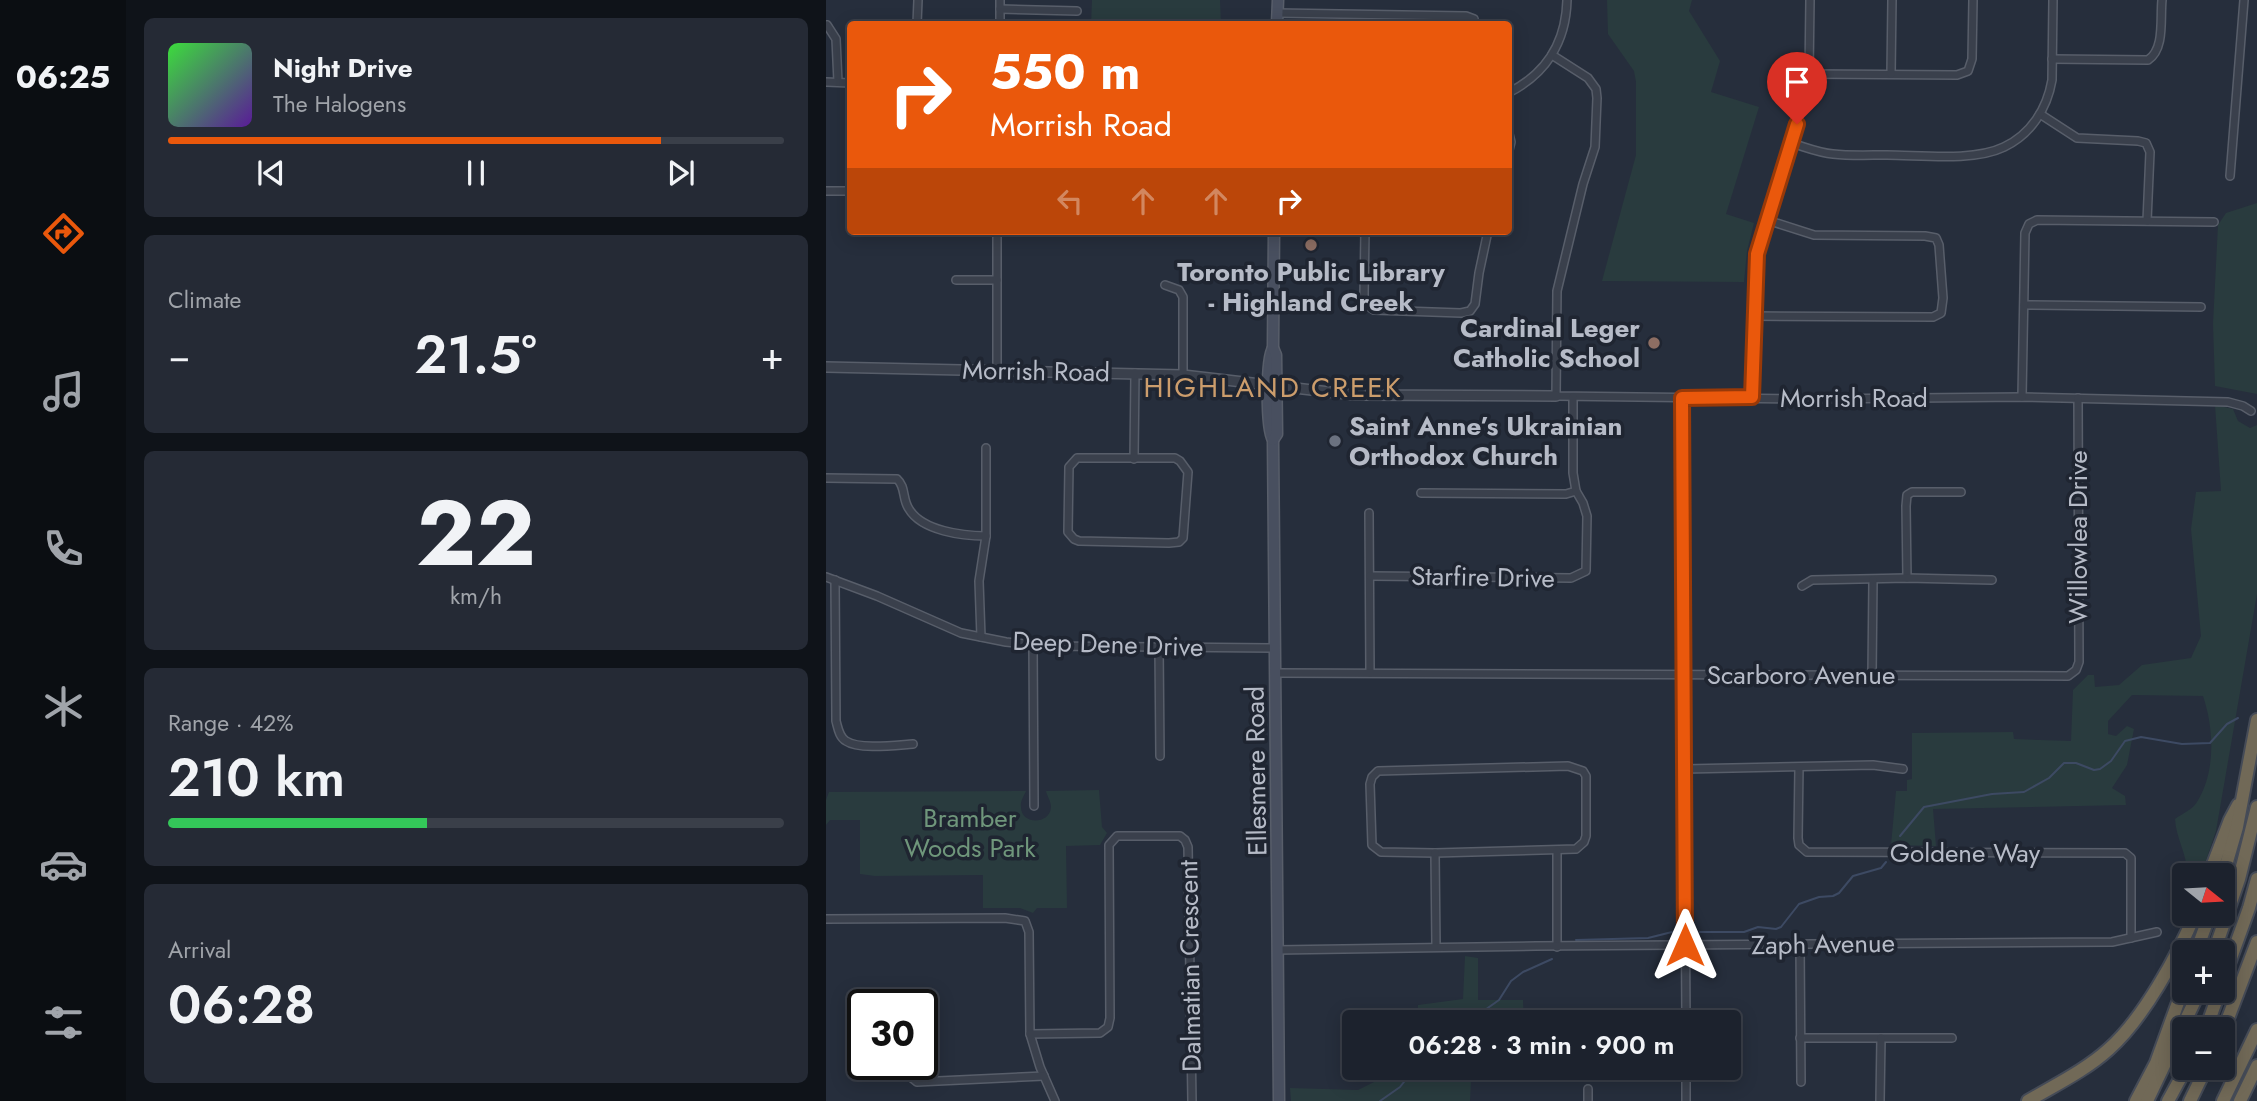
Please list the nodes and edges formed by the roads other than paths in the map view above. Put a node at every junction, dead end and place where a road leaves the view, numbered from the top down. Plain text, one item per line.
1 (918, 0) edge
2 (1000, 0) edge
3 (1278, 0) edge
4 (1567, 0) edge
5 (1810, 0) edge
6 (1892, 0) edge
7 (1973, 0) edge
8 (2053, 0) edge
9 (2162, 0) edge
10 (2244, 0) edge
11 (1000, 9) junction
12 (1077, 11) dead end
13 (1277, 13) junction
14 (1474, 19) dead end
15 (917, 21) edge
16 (1000, 21) edge
17 (1277, 21) edge
18 (827, 25) edge
19 (1552, 55) junction
20 (2052, 59) junction
21 (1809, 74) junction
22 (1891, 74) junction
23 (826, 82) edge
24 (838, 82) junction
25 (847, 83) edge
26 (1512, 90) edge
27 (2040, 114) junction
28 (1791, 143) junction
29 (2230, 176) dead end
30 (826, 191) edge
31 (847, 191) edge
32 (1767, 220) junction
33 (2147, 221) junction
34 (2214, 222) dead end
35 (997, 235) edge
36 (1275, 235) edge
37 (1365, 235) edge
38 (1487, 235) edge
39 (956, 280) dead end
40 (997, 280) junction
41 (1164, 285) dead end
42 (2024, 305) junction
43 (2201, 307) dead end
44 (1754, 316) junction
45 (826, 367) edge
46 (997, 371) junction
47 (1135, 373) junction
48 (1183, 375) junction
49 (1273, 385) junction
50 (1556, 396) junction
51 (1573, 397) junction
52 (1752, 397) junction
53 (2022, 397) junction
54 (1682, 398) junction
55 (2078, 398) junction
56 (2251, 411) dead end
57 (986, 447) dead end
58 (1133, 459) junction
59 (826, 478) edge
60 (1576, 491) junction
61 (1961, 492) dead end
62 (1422, 493) dead end
63 (1369, 513) dead end
64 (986, 536) junction
65 (1370, 576) junction
66 (826, 577) edge
67 (1908, 578) junction
68 (835, 580) junction
69 (1873, 580) junction
70 (1992, 580) dead end
71 (1802, 586) dead end
72 (981, 637) junction
73 (1033, 645) junction
74 (1159, 647) junction
75 (1275, 648) junction
76 (1276, 673) junction
77 (1370, 673) junction
78 (2073, 673) joint
79 (1684, 675) junction
80 (1872, 675) junction
81 (2257, 720) edge
82 (913, 744) dead end
83 (1160, 756) dead end
84 (1798, 767) junction
85 (1685, 769) junction
86 (1903, 769) dead end
87 (2245, 793) junction
88 (1034, 806) dead end
89 (2257, 807) edge
90 (1557, 851) junction
91 (1435, 853) junction
92 (2214, 863) edge
93 (2227, 863) edge
94 (2257, 879) edge
95 (826, 919) edge
96 (2190, 926) edge
97 (2157, 932) dead end
98 (2131, 938) junction
99 (2218, 940) edge
100 (2257, 943) edge
101 (1685, 945) junction
102 (1800, 945) junction
103 (1436, 947) junction
104 (1557, 947) junction
105 (2235, 947) edge
106 (1278, 950) junction
107 (2178, 1003) edge
108 (2194, 1003) edge
109 (1686, 1010) edge
110 (2229, 1017) edge
111 (2257, 1020) edge
112 (1030, 1034) junction
113 (2255, 1034) edge
114 (1800, 1038) junction
115 (1881, 1038) junction
116 (1952, 1038) dead end
117 (2257, 1066) edge
118 (1044, 1076) junction
119 (914, 1080) edge
120 (1686, 1080) edge
121 (2179, 1080) edge
122 (2200, 1080) edge
123 (1801, 1082) dead end
124 (1588, 1088) dead end
125 (1055, 1101) edge
126 (1192, 1101) edge
127 (1279, 1101) edge
128 (1588, 1101) edge
129 (1686, 1101) edge
130 (1880, 1101) edge
131 (2028, 1101) edge
132 (2136, 1101) edge
133 (2147, 1101) edge
134 (2168, 1101) edge
135 (2190, 1101) edge
136 (2223, 1101) edge
137 (2240, 1101) edge

1 - 15 street
2 - 11 street
3 - 13 main road
4 - 19 street
5 - 21 street
6 - 22 street
7 - 22 street
8 - 20 street
9 - 20 street
10 - 29 street
11 - 12 street
11 - 16 street
13 - 14 street
13 - 17 main road
18 - 24 street
19 - 26 street
19 - 50 street
20 - 27 street
21 - 22 street
21 - 28 street
23 - 24 street
24 - 25 street
27 - 28 street
27 - 33 street
28 - 32 street
30 - 31 street
32 - 44 street
32 - 44 street
33 - 34 street
33 - 42 street
35 - 40 street
36 - 49 main road, Ellesmere Road
37 - 38 street
39 - 40 street
40 - 46 street
41 - 48 street
42 - 43 street
42 - 53 street
44 - 52 street
45 - 46 street, Morrish Road
46 - 47 street, Morrish Road
47 - 48 street, Morrish Road
47 - 58 street
48 - 49 street, Morrish Road
49 - 50 street, Morrish Road
49 - 75 main road, Ellesmere Road
50 - 51 street, Morrish Road
51 - 54 street, Morrish Road
51 - 60 street, Starfire Drive
52 - 53 street, Morrish Road
52 - 54 street, Morrish Road
53 - 55 street, Morrish Road
54 - 79 street
55 - 56 street, Morrish Road
55 - 78 street, Willowlea Drive
57 - 64 street
58 - 58 street
59 - 64 street
60 - 62 street
60 - 65 street, Starfire Drive
61 - 67 street
63 - 65 street
64 - 72 street
65 - 77 street
66 - 68 street, Deep Dene Drive
67 - 69 street
67 - 70 street
68 - 72 street, Deep Dene Drive
68 - 82 street
69 - 71 street
69 - 80 street
72 - 73 street, Deep Dene Drive
73 - 74 street, Deep Dene Drive
73 - 88 street
74 - 75 street, Deep Dene Drive
74 - 83 street
75 - 76 main road, Ellesmere Road
76 - 77 street, Scarboro Avenue
76 - 106 main road, Ellesmere Road
77 - 79 street, Scarboro Avenue
78 - 80 street, Scarboro Avenue
79 - 80 street, Scarboro Avenue
79 - 85 street
81 - 87 highway
84 - 85 street
84 - 86 street
84 - 98 street, Goldene Way
85 - 101 street
87 - 92 highway
87 - 93 highway
89 - 99 highway
90 - 91 street
90 - 91 street
90 - 104 street
91 - 103 street
94 - 105 highway
95 - 112 street
96 - 131 highway
97 - 98 street, Zaph Avenue
98 - 102 street, Zaph Avenue
100 - 110 highway
101 - 102 street, Zaph Avenue
101 - 104 street, Zaph Avenue
101 - 109 street
102 - 114 street
103 - 104 street, Zaph Avenue
103 - 106 street, Zaph Avenue
106 - 127 main road, Ellesmere Road
107 - 132 highway
108 - 133 highway
111 - 113 highway
112 - 118 street
112 - 126 street, Dalmatian Crescent
113 - 136 highway
114 - 115 street
114 - 123 street
115 - 116 street
115 - 130 street
117 - 137 highway
118 - 119 street
118 - 125 street
120 - 129 street
121 - 134 highway
122 - 135 highway
124 - 128 street

